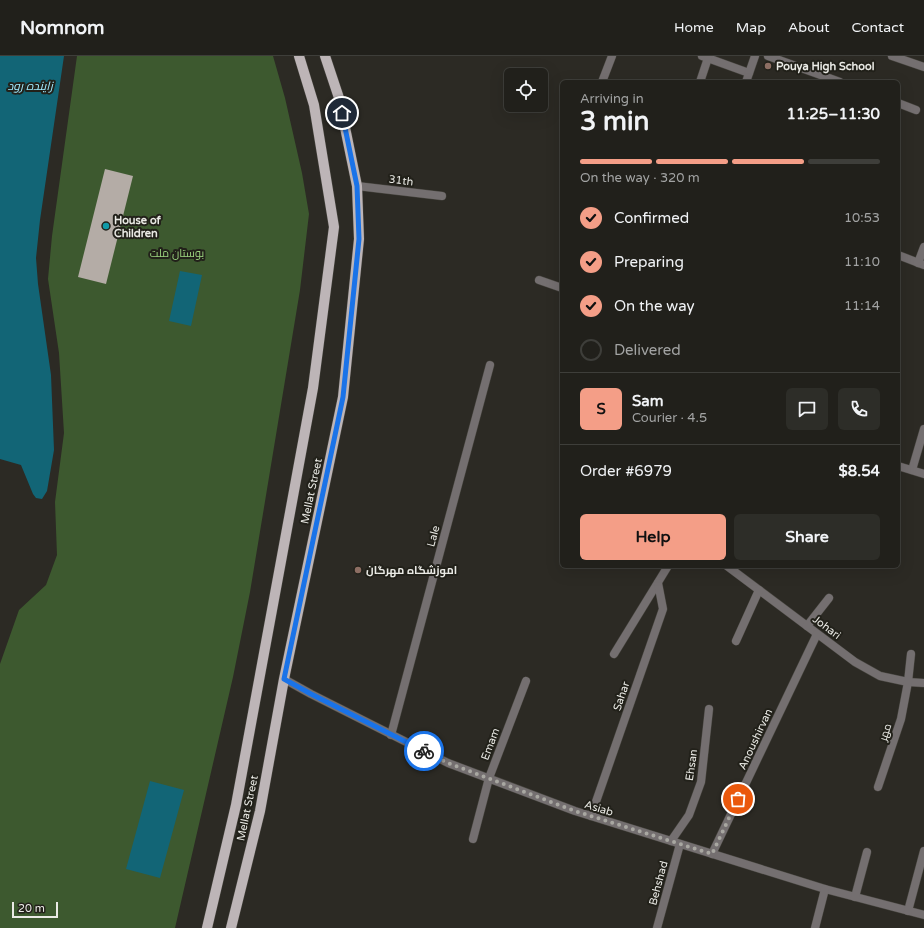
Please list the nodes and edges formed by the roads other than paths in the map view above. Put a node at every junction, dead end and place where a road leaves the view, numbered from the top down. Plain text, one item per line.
1 (299, 56) edge
2 (325, 56) edge
3 (612, 56) edge
4 (755, 56) edge
5 (768, 56) edge
6 (892, 56) edge
7 (705, 57) edge
8 (924, 67) edge
9 (749, 73) junction
10 (603, 80) edge
11 (700, 80) edge
12 (747, 80) edge
13 (834, 80) edge
14 (900, 104) edge
15 (916, 110) dead end
16 (357, 186) junction
17 (442, 196) dead end
18 (924, 247) edge
19 (900, 257) edge
20 (921, 264) edge
21 (539, 280) dead end
22 (560, 287) edge
23 (490, 365) dead end
24 (924, 429) edge
25 (900, 467) edge
26 (912, 470) junction
27 (924, 474) edge
28 (667, 568) edge
29 (730, 568) edge
30 (658, 583) junction
31 (758, 590) junction
32 (829, 598) dead end
33 (807, 626) junction
34 (817, 634) junction
35 (736, 641) dead end
36 (614, 654) dead end
37 (911, 654) dead end
38 (284, 679) junction
39 (526, 681) dead end
40 (908, 682) junction
41 (924, 682) edge
42 (709, 709) dead end
43 (391, 735) junction
44 (489, 778) junction
45 (878, 787) dead end
46 (591, 816) junction
47 (473, 839) dead end
48 (671, 841) junction
49 (680, 844) junction
50 (924, 851) edge
51 (867, 852) dead end
52 (712, 854) junction
53 (825, 890) junction
54 (855, 897) junction
55 (908, 911) junction
56 (924, 915) edge
57 (207, 928) edge
58 (231, 928) edge
59 (657, 928) edge
60 (815, 928) edge

1 - 57 main road, Mellat Street
2 - 16 main road, Mellat Street
3 - 10 street
4 - 9 street
5 - 13 street
6 - 8 street
7 - 9 street
7 - 11 street
9 - 12 street
14 - 15 street
16 - 17 street, 31th
16 - 38 main road, Mellat Street
18 - 20 street
19 - 20 street
21 - 22 street
23 - 43 street, Lale
24 - 26 street
25 - 26 street
26 - 27 street
28 - 30 street
29 - 31 street, Johari
30 - 36 street
30 - 46 street, Sahar
31 - 33 street, Johari
31 - 35 street
32 - 33 street
33 - 34 street, Johari
34 - 40 street, Johari
34 - 52 street, Anoushirvan
37 - 40 street, مهر
38 - 43 street, Asiab
38 - 58 main road, Mellat Street
39 - 44 street, Emam
40 - 41 street, Johari
40 - 45 street, مهر
42 - 48 street, Ehsan
43 - 44 street, Asiab
44 - 46 street, Asiab
44 - 47 street, Emam
46 - 48 street, Asiab
48 - 49 street, Asiab
49 - 52 street, Asiab
49 - 59 street, Behshad
50 - 55 street
51 - 54 street
52 - 53 street, Asiab
53 - 54 street, Asiab
53 - 60 street
54 - 55 street, Asiab
55 - 56 street, Asiab

